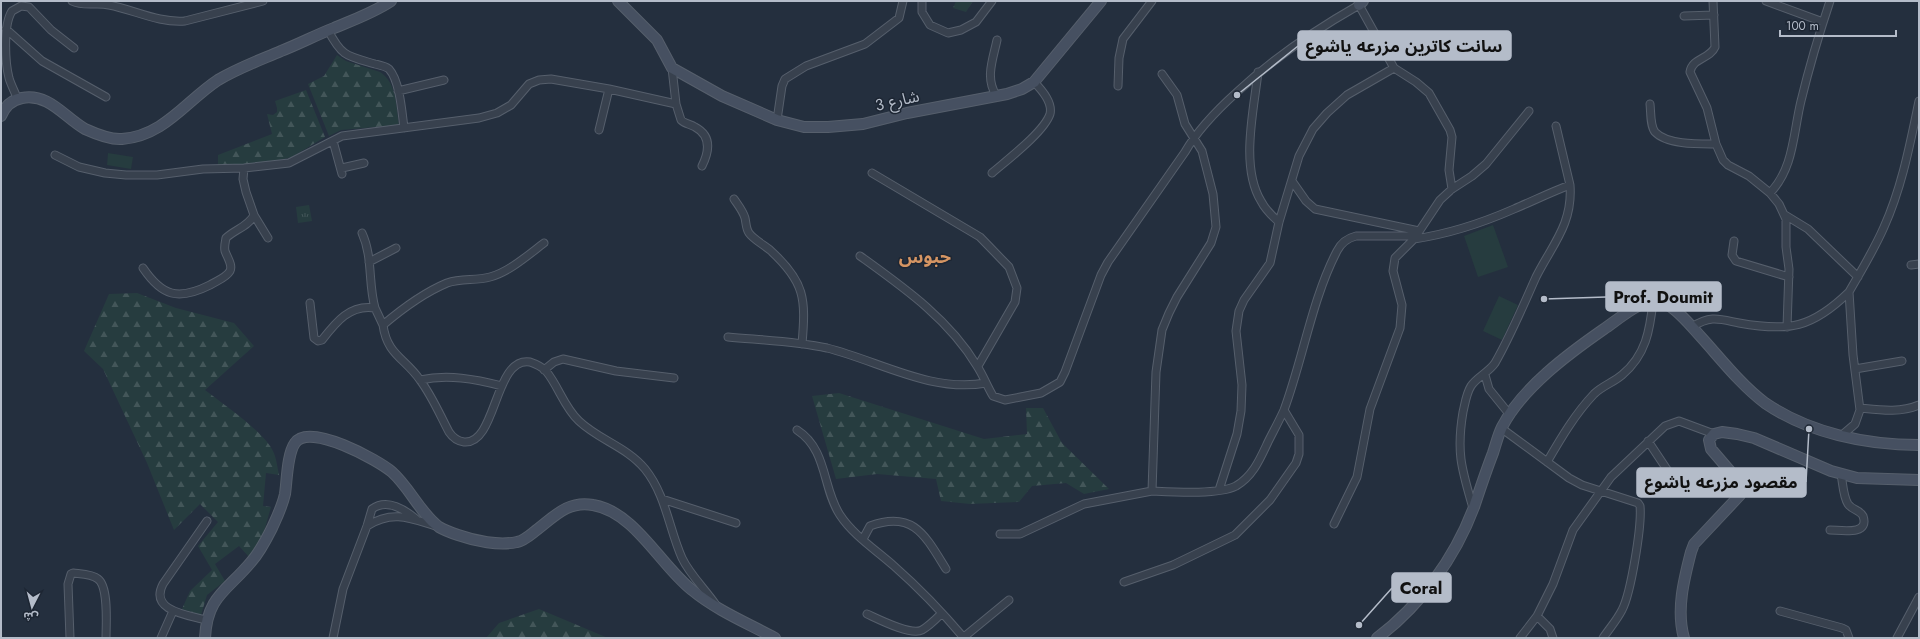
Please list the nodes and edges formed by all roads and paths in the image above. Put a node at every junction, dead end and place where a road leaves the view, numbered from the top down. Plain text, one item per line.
1 (72, 1) edge
2 (263, 1) edge
3 (391, 1) edge
4 (618, 1) edge
5 (903, 1) edge
6 (922, 1) edge
7 (992, 1) edge
8 (1101, 1) edge
9 (1152, 1) edge
10 (1712, 1) edge
11 (1766, 1) edge
12 (1830, 1) edge
13 (1360, 2) edge
14 (1714, 15) junction
15 (1684, 16) dead end
16 (1823, 22) junction
17 (6, 29) junction
18 (328, 30) junction
19 (997, 40) dead end
20 (74, 48) dead end
21 (4, 65) edge
22 (672, 68) junction
23 (1394, 68) junction
24 (1258, 72) junction
25 (1162, 74) dead end
26 (444, 80) dead end
27 (1034, 82) junction
28 (1118, 86) dead end
29 (609, 89) junction
30 (398, 91) junction
31 (996, 95) junction
32 (106, 97) dead end
33 (17, 98) junction
34 (1919, 101) edge
35 (676, 104) junction
36 (1650, 104) dead end
37 (1529, 111) dead end
38 (1, 116) edge
39 (777, 120) junction
40 (1556, 126) dead end
41 (404, 128) junction
42 (599, 130) dead end
43 (1193, 137) junction
44 (332, 141) junction
45 (1716, 144) junction
46 (56, 155) dead end
47 (364, 163) dead end
48 (702, 166) dead end
49 (244, 168) junction
50 (872, 173) dead end
51 (992, 173) dead end
52 (1292, 181) junction
53 (1570, 184) junction
54 (1452, 189) junction
55 (1770, 193) junction
56 (734, 199) dead end
57 (254, 215) junction
58 (1785, 215) junction
59 (1279, 222) junction
60 (362, 233) dead end
61 (1417, 235) junction
62 (268, 238) dead end
63 (1734, 241) dead end
64 (544, 243) dead end
65 (396, 248) dead end
66 (860, 256) dead end
67 (369, 262) junction
68 (1919, 264) edge
69 (1911, 265) dead end
70 (143, 268) dead end
71 (1789, 277) junction
72 (1858, 277) junction
73 (1849, 292) junction
74 (1653, 301) junction
75 (310, 303) dead end
76 (374, 308) junction
77 (384, 325) junction
78 (1692, 326) junction
79 (1787, 327) junction
80 (728, 337) dead end
81 (802, 344) junction
82 (1902, 362) dead end
83 (978, 366) junction
84 (1855, 368) junction
85 (544, 370) junction
86 (1485, 375) junction
87 (674, 378) dead end
88 (420, 380) junction
89 (986, 383) junction
90 (502, 386) junction
91 (1919, 405) edge
92 (1860, 408) junction
93 (1284, 410) junction
94 (1510, 415) junction
95 (1501, 428) junction
96 (797, 430) dead end
97 (1714, 434) junction
98 (1841, 436) junction
99 (1648, 441) junction
100 (1919, 445) edge
101 (1547, 462) junction
102 (1841, 474) junction
103 (1672, 478) dead end
104 (1919, 480) edge
105 (1219, 490) junction
106 (1152, 491) junction
107 (1600, 491) junction
108 (662, 499) junction
109 (1473, 508) junction
110 (416, 519) junction
111 (207, 521) dead end
112 (736, 523) dead end
113 (1334, 524) dead end
114 (367, 526) junction
115 (439, 527) junction
116 (1830, 530) dead end
117 (1000, 534) dead end
118 (863, 539) junction
119 (946, 568) dead end
120 (1124, 582) dead end
121 (1919, 597) edge
122 (1009, 600) dead end
123 (719, 608) junction
124 (173, 611) junction
125 (1780, 611) dead end
126 (867, 614) dead end
127 (942, 614) junction
128 (1537, 616) junction
129 (206, 620) junction
130 (70, 638) edge
131 (106, 638) edge
132 (161, 638) edge
133 (205, 638) edge
134 (333, 638) edge
135 (775, 638) edge
136 (964, 638) edge
137 (1377, 638) edge
138 (1520, 638) edge
139 (1553, 638) edge
140 (1603, 638) edge
141 (1684, 638) edge
142 (1849, 638) edge
143 (1897, 638) edge

1 - 2 street
3 - 18 street
4 - 22 street
5 - 39 street
6 - 7 street
8 - 27 street, شارع 3
9 - 28 street
10 - 14 street
11 - 16 street
12 - 16 street
13 - 23 street
13 - 24 street
14 - 15 street
14 - 45 street
16 - 55 street
17 - 20 street
17 - 21 street
17 - 32 street
18 - 30 street
18 - 33 street
19 - 31 street
21 - 33 street
22 - 35 street
22 - 39 street, شارع 3
23 - 52 street
23 - 54 street
24 - 43 street
24 - 59 street
25 - 43 street
26 - 30 street
27 - 31 street, شارع 3
27 - 51 street
29 - 35 street
29 - 41 street
29 - 42 street
30 - 41 street
31 - 39 street, شارع 3
33 - 38 street
34 - 72 street
35 - 48 street
36 - 45 street
37 - 54 street
40 - 53 street
41 - 44 street
43 - 89 street
43 - 106 street
44 - 47 street
44 - 49 street
45 - 55 street
46 - 49 street
49 - 57 street
50 - 83 street
52 - 59 street
52 - 61 street
53 - 61 street
53 - 86 street
54 - 61 street
55 - 58 street
56 - 81 street
57 - 62 street
57 - 70 street
58 - 71 street
58 - 72 street
59 - 105 street
60 - 67 street
61 - 93 street
61 - 113 street
63 - 71 street
64 - 77 street
65 - 67 street
66 - 83 street
67 - 76 street
68 - 69 street
71 - 79 street
72 - 73 street
73 - 79 street
73 - 84 street
74 - 78 street
74 - 94 street
74 - 101 street
75 - 76 street
76 - 77 street
77 - 88 street
78 - 79 street
78 - 98 street
80 - 81 street
81 - 89 street
82 - 84 street
83 - 89 street
84 - 92 street
85 - 87 street
85 - 90 street
85 - 108 street
86 - 94 street
86 - 109 street
88 - 90 street
88 - 90 street
91 - 92 street
92 - 98 street
93 - 105 street
93 - 120 street
94 - 95 street
95 - 101 street
95 - 109 street
96 - 118 street
97 - 99 street
97 - 102 street
97 - 141 street
98 - 100 street
99 - 103 street
99 - 107 street
101 - 107 street
102 - 104 street
102 - 116 street
105 - 106 street
106 - 117 street
107 - 128 street
107 - 140 street
108 - 112 street
108 - 123 street
109 - 137 street
110 - 114 street
110 - 114 street
110 - 115 street
111 - 124 street
114 - 134 street
115 - 123 street
115 - 129 street
118 - 119 street
118 - 127 street
121 - 143 street
122 - 136 street
123 - 135 street
124 - 129 street
124 - 132 street
125 - 142 street
126 - 127 street
127 - 136 street
128 - 138 street
128 - 139 street
129 - 133 street
130 - 131 street

